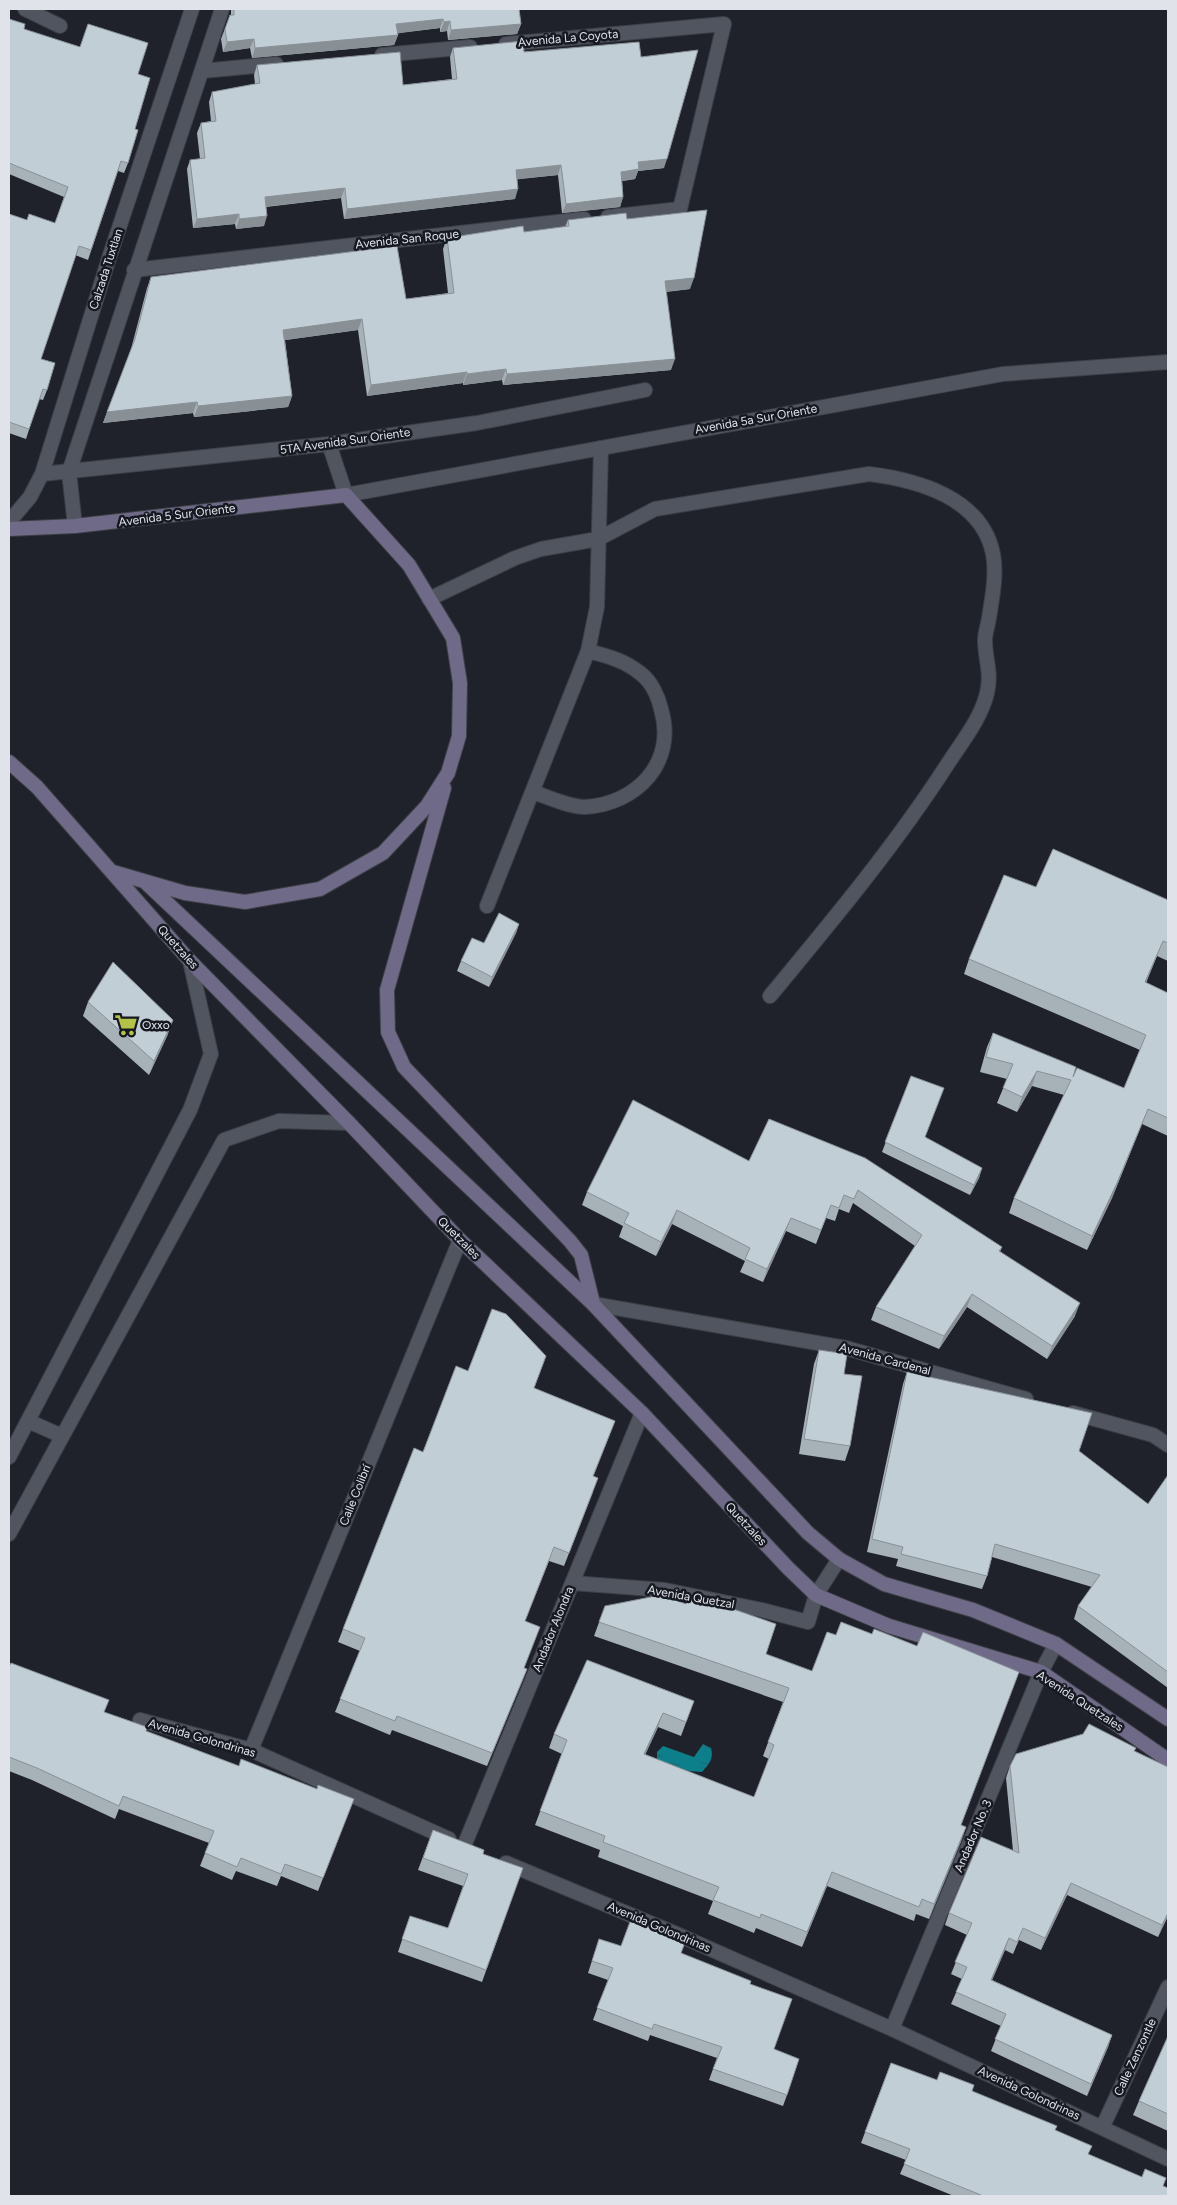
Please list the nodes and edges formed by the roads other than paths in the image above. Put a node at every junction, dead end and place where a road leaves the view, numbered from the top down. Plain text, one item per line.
1 (25, 9) edge
2 (192, 9) edge
3 (222, 9) edge
4 (60, 26) dead end
5 (369, 56) edge
6 (290, 63) edge
7 (202, 71) junction
8 (680, 209) joint
9 (134, 270) junction
10 (1168, 362) edge
11 (645, 390) dead end
12 (329, 444) junction
13 (601, 448) junction
14 (69, 472) junction
15 (42, 474) junction
16 (346, 495) junction
17 (9, 522) edge
18 (75, 526) junction
19 (9, 529) edge
20 (598, 539) junction
21 (429, 599) junction
22 (588, 651) junction
23 (9, 762) edge
24 (448, 773) junction
25 (533, 792) junction
26 (112, 872) junction
27 (144, 881) junction
28 (487, 906) dead end
29 (190, 961) junction
30 (770, 996) dead end
31 (349, 1122) junction
32 (460, 1240) junction
33 (593, 1304) junction
34 (1035, 1402) edge
35 (1063, 1410) edge
36 (642, 1413) junction
37 (28, 1421) junction
38 (62, 1436) junction
39 (1168, 1444) edge
40 (9, 1457) edge
41 (9, 1534) edge
42 (839, 1559) junction
43 (572, 1584) junction
44 (816, 1595) junction
45 (1056, 1644) junction
46 (1041, 1672) junction
47 (140, 1720) dead end
48 (1168, 1720) edge
49 (250, 1750) junction
50 (1168, 1760) edge
51 (469, 1848) joint
52 (492, 1857) edge
53 (1168, 1987) edge
54 (892, 2028) junction
55 (1102, 2128) junction
56 (1168, 2159) edge

1 - 4 street
2 - 15 street, Calzada Tuxtlan
3 - 7 street
5 - 8 street, Avenida La Coyota
6 - 7 street
7 - 9 street
8 - 9 street, Avenida San Roque
9 - 14 street
10 - 13 street, Avenida 5a Sur Oriente
11 - 12 street, 5TA Avenida Sur Oriente
12 - 14 street, 5TA Avenida Sur Oriente
12 - 16 street
13 - 16 street, Avenida 5a Sur Oriente
13 - 20 street
14 - 15 street, 5TA Avenida Sur Oriente
14 - 18 street
15 - 17 street, Calzada Tuxtlan
16 - 18 main road, Avenida 5 Sur Oriente
16 - 21 main road
18 - 19 main road, Avenida 5 Sur Oriente
20 - 21 street
20 - 22 street
20 - 30 street
21 - 24 main road
22 - 25 street
22 - 25 street
23 - 26 main road, Quetzales
24 - 27 main road
24 - 33 main road
25 - 28 street
26 - 27 main road
26 - 29 main road, Quetzales
27 - 33 main road, Quetzales
29 - 31 main road, Quetzales
29 - 37 street
31 - 32 main road, Quetzales
31 - 38 street
32 - 36 main road, Quetzales
32 - 49 street, Calle Colibrí
33 - 34 street, Avenida Cardenal
33 - 42 main road, Quetzales
35 - 39 street
36 - 43 street, Andador Alondra
36 - 44 main road, Quetzales
37 - 38 street
37 - 40 street
38 - 41 street
42 - 44 street
42 - 45 main road
43 - 44 street, Avenida Quetzal
43 - 51 street, Andador Alondra
44 - 46 main road, Avenida Quetzales
45 - 46 street, Andador No. 3
45 - 48 main road
46 - 50 main road, Avenida Quetzales
46 - 54 street, Andador No. 3
47 - 49 street, Avenida Golondrinas
49 - 51 street, Avenida Golondrinas
52 - 54 street, Avenida Golondrinas
53 - 55 street, Calle Zenzontle
54 - 55 street, Avenida Golondrinas
55 - 56 street, Avenida Golondrinas

